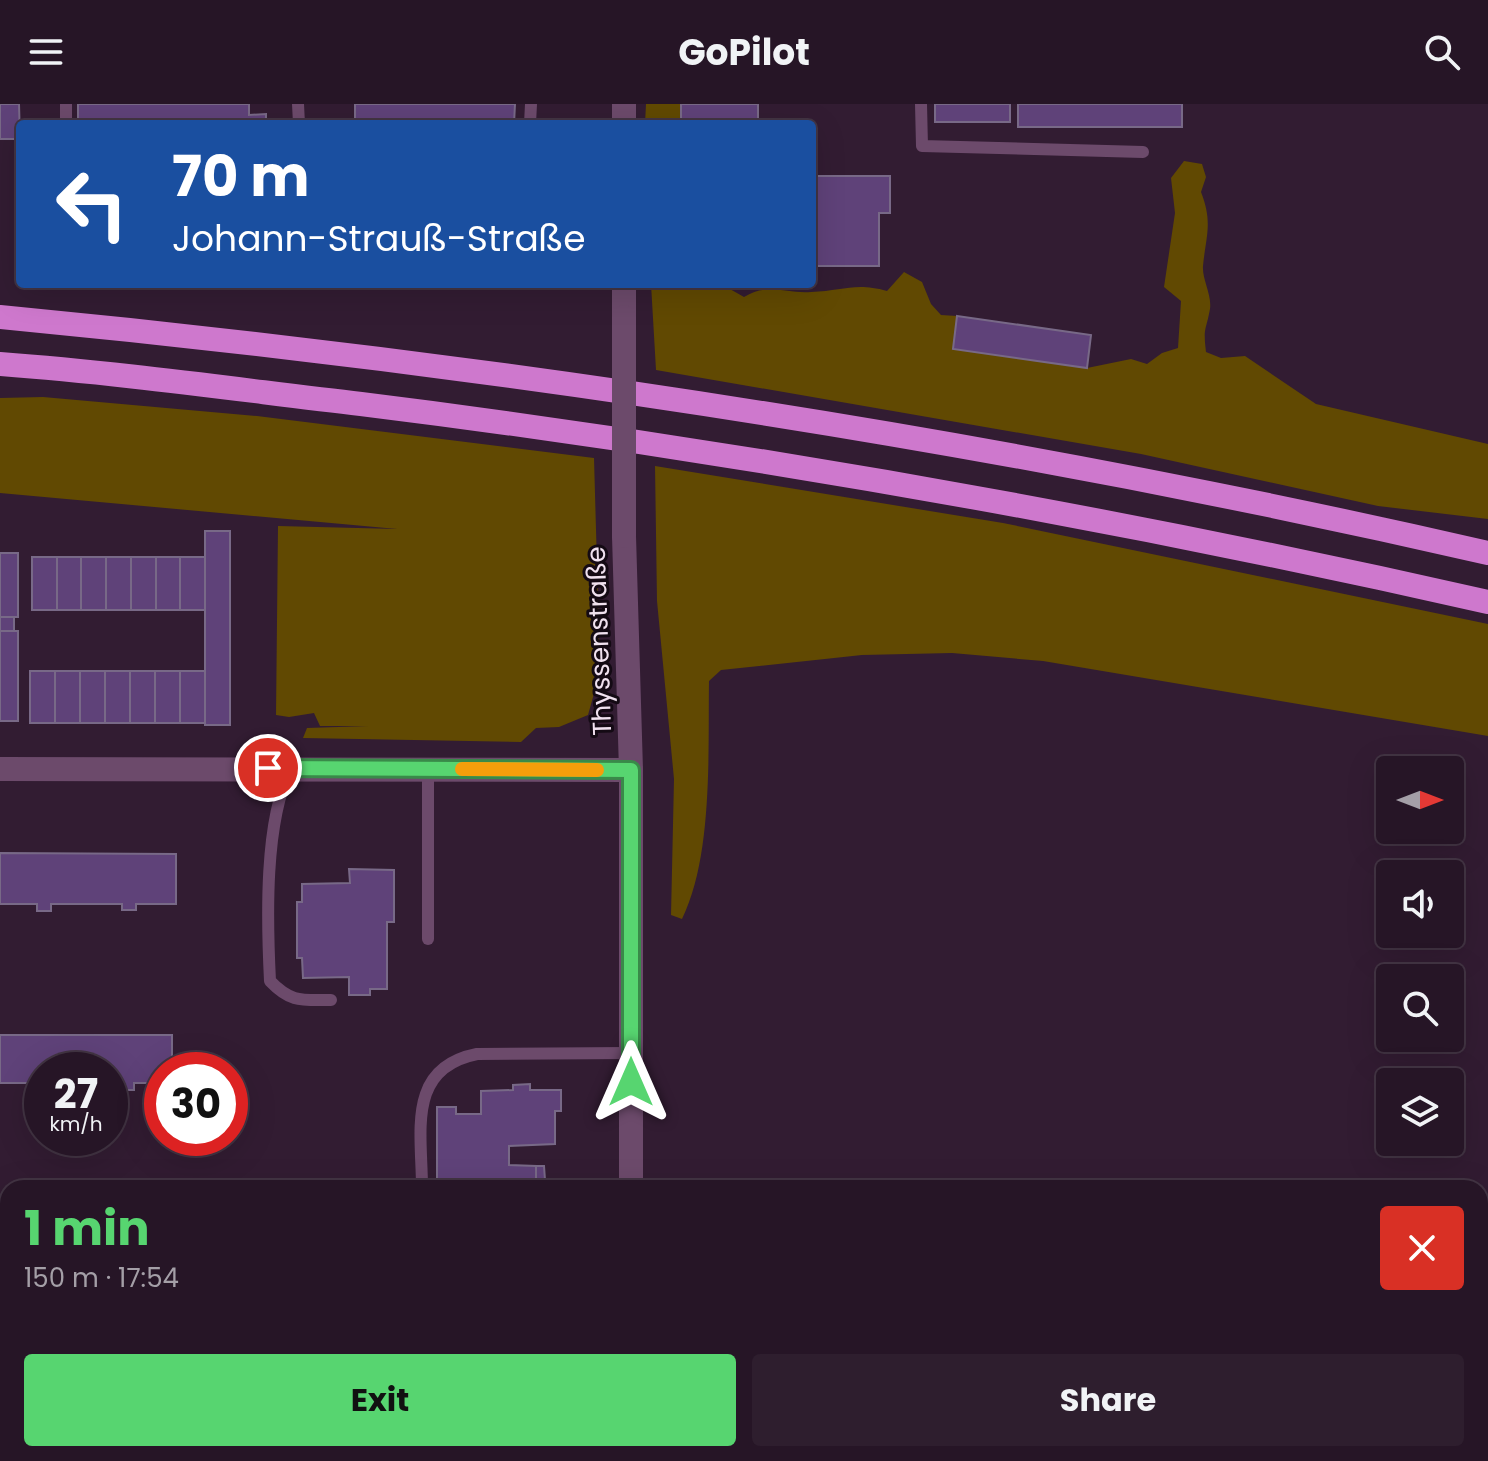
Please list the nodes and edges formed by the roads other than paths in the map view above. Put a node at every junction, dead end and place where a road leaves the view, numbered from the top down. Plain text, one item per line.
1 (921, 104) edge
2 (1143, 152) dead end
3 (624, 288) edge
4 (0, 317) edge
5 (0, 364) edge
6 (1488, 553) edge
7 (1488, 602) edge
8 (291, 768) junction
9 (0, 769) edge
10 (428, 769) junction
11 (631, 770) junction
12 (428, 939) dead end
13 (331, 1000) dead end
14 (631, 1053) junction
15 (422, 1180) edge
16 (631, 1180) edge

1 - 2 lane
3 - 11 street, Thyssenstraße, bridge
4 - 6 highway
5 - 7 highway
8 - 9 street
8 - 10 street
8 - 13 lane
10 - 11 street
10 - 12 lane
11 - 14 street, Thyssenstraße
14 - 15 lane
14 - 16 street, Thyssenstraße

